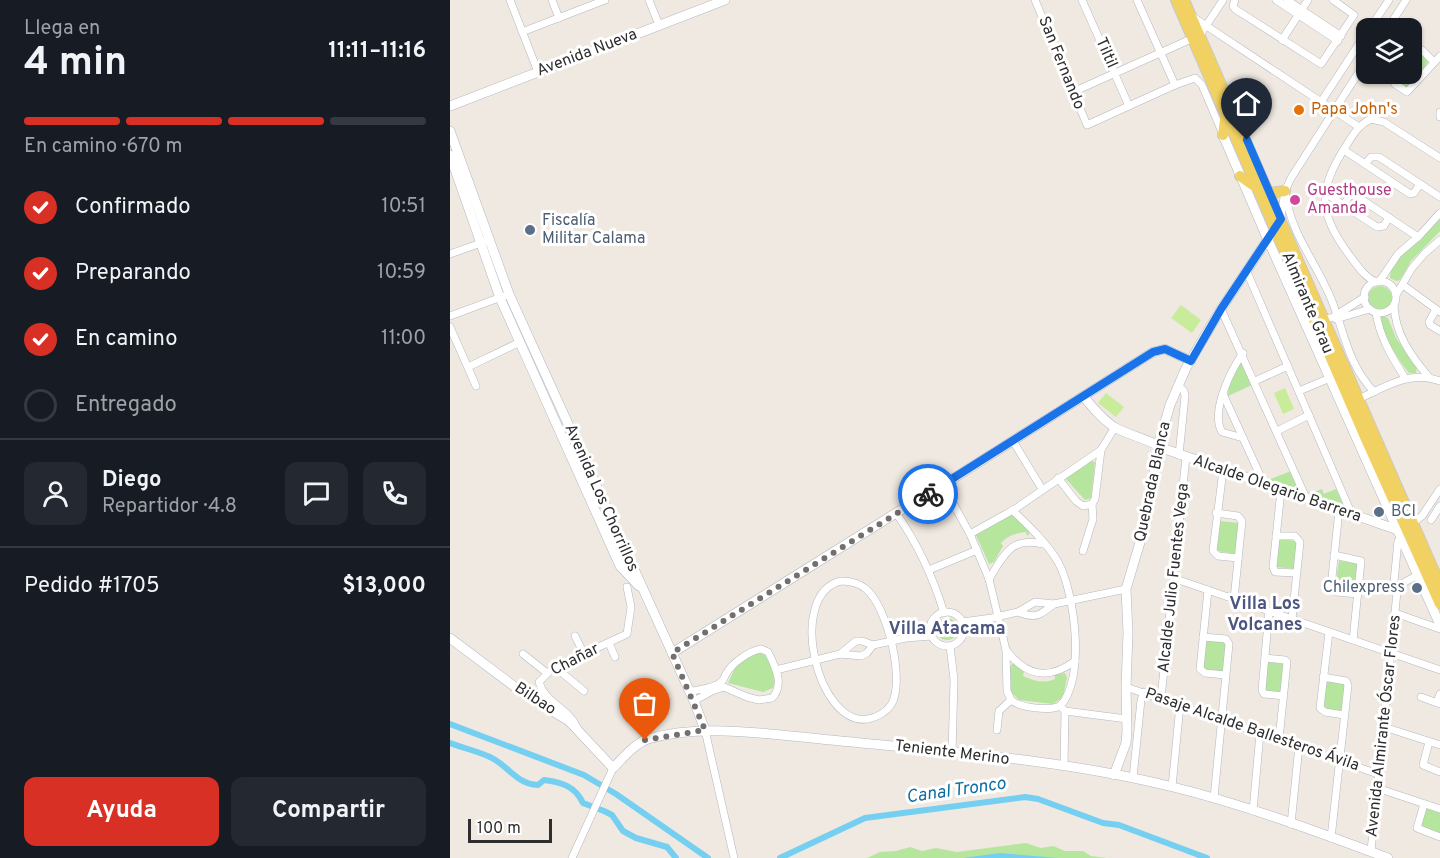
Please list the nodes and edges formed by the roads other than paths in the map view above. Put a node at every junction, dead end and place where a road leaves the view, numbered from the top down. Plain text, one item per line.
1 (510, 0) edge
2 (552, 0) edge
3 (605, 0) edge
4 (649, 0) edge
5 (725, 0) edge
6 (1035, 0) edge
7 (1082, 0) edge
8 (1137, 0) edge
9 (1176, 0) edge
10 (1184, 0) edge
11 (1223, 0) edge
12 (1276, 0) edge
13 (1287, 0) edge
14 (1308, 0) edge
15 (1333, 0) edge
16 (1389, 0) edge
17 (1406, 0) edge
18 (1234, 3) edge
19 (705, 4) edge
20 (1300, 12) junction
21 (559, 18) junction
22 (1377, 18) edge
23 (1394, 18) edge
24 (659, 26) junction
25 (522, 32) junction
26 (1200, 33) junction
27 (1340, 38) junction
28 (1282, 40) junction
29 (1356, 48) edge
30 (1422, 51) edge
31 (1160, 52) junction
32 (1437, 59) edge
33 (538, 72) junction
34 (1115, 73) junction
35 (1422, 76) edge
36 (1356, 77) edge
37 (1395, 84) edge
38 (1414, 84) edge
39 (1174, 85) junction
40 (1073, 92) junction
41 (1321, 102) junction
42 (450, 106) edge
43 (1129, 106) junction
44 (1334, 111) junction
45 (1226, 112) junction
46 (1440, 112) edge
47 (1440, 117) edge
48 (1359, 127) junction
49 (451, 134) edge
50 (1223, 135) junction
51 (1344, 150) junction
52 (450, 155) edge
53 (1440, 158) edge
54 (1365, 164) junction
55 (1240, 176) junction
56 (464, 183) junction
57 (1420, 184) junction
58 (1258, 188) junction
59 (1285, 191) junction
60 (1270, 193) junction
61 (1325, 193) junction
62 (1440, 197) edge
63 (1344, 205) junction
64 (1440, 213) edge
65 (1389, 217) junction
66 (1278, 224) junction
67 (1418, 237) junction
68 (1268, 240) junction
69 (1440, 240) edge
70 (485, 242) junction
71 (1431, 247) junction
72 (1440, 253) edge
73 (450, 254) edge
74 (1247, 272) junction
75 (1365, 276) junction
76 (1377, 282) junction
77 (1402, 285) junction
78 (1368, 288) junction
79 (1396, 295) junction
80 (504, 296) junction
81 (1365, 297) junction
82 (1394, 305) junction
83 (1221, 309) junction
84 (1438, 310) edge
85 (1373, 311) junction
86 (450, 316) edge
87 (1337, 316) junction
88 (1324, 322) junction
89 (450, 327) edge
90 (1440, 331) edge
91 (452, 339) edge
92 (520, 342) junction
93 (1324, 342) junction
94 (1243, 353) junction
95 (1321, 357) junction
96 (1191, 361) junction
97 (1288, 366) junction
98 (468, 367) junction
99 (1428, 376) junction
100 (1330, 378) junction
101 (1405, 378) junction
102 (1255, 381) junction
103 (1440, 381) edge
104 (1178, 385) junction
105 (476, 386) dead end
106 (1299, 391) junction
107 (1374, 392) junction
108 (1223, 394) junction
109 (1084, 397) junction
110 (1359, 399) junction
111 (1309, 415) junction
112 (1115, 427) junction
113 (1277, 430) junction
114 (1353, 430) junction
115 (1365, 437) junction
116 (1243, 438) junction
117 (1013, 441) junction
118 (1158, 446) junction
119 (1101, 450) junction
120 (1182, 456) junction
121 (1223, 470) junction
122 (1058, 478) junction
123 (1264, 484) junction
124 (943, 486) junction
125 (1042, 489) junction
126 (1440, 489) edge
127 (1281, 490) junction
128 (1306, 498) junction
129 (1092, 504) junction
130 (1440, 506) edge
131 (1012, 510) junction
132 (1339, 510) junction
133 (896, 513) junction
134 (1216, 513) junction
135 (1352, 515) junction
136 (1431, 520) dead end
137 (1404, 529) junction
138 (970, 534) junction
139 (1276, 536) junction
140 (1046, 545) junction
141 (977, 550) junction
142 (1083, 551) dead end
143 (1334, 555) junction
144 (1238, 558) junction
145 (629, 559) junction
146 (622, 568) junction
147 (929, 570) junction
148 (1296, 573) junction
149 (1418, 575) junction
150 (1173, 578) junction
151 (989, 579) junction
152 (631, 585) junction
153 (1423, 586) junction
154 (643, 589) junction
155 (1126, 589) junction
156 (1398, 589) junction
157 (1208, 590) junction
158 (1358, 594) junction
159 (1439, 595) edge
160 (1234, 599) junction
161 (1071, 600) junction
162 (1054, 604) junction
163 (1269, 611) junction
164 (1018, 612) junction
165 (944, 613) junction
166 (1395, 614) junction
167 (995, 617) junction
168 (1292, 619) junction
169 (962, 621) junction
170 (930, 627) junction
171 (1440, 627) edge
172 (964, 632) junction
173 (1329, 632) junction
174 (575, 636) dead end
175 (932, 636) junction
176 (1203, 637) junction
177 (450, 638) edge
178 (906, 638) junction
179 (1353, 640) junction
180 (891, 641) junction
181 (609, 643) junction
182 (873, 645) junction
183 (950, 646) junction
184 (1006, 650) junction
185 (672, 653) junction
186 (1390, 653) junction
187 (523, 654) dead end
188 (584, 654) junction
189 (840, 654) junction
190 (615, 657) dead end
191 (1265, 658) junction
192 (816, 659) junction
193 (1075, 661) junction
194 (555, 667) junction
195 (776, 670) junction
196 (1440, 670) edge
197 (547, 673) junction
198 (1225, 675) junction
199 (1323, 677) junction
200 (723, 684) junction
201 (1126, 687) junction
202 (584, 691) dead end
203 (1144, 692) junction
204 (1440, 694) edge
205 (691, 696) junction
206 (1284, 696) junction
207 (1420, 697) dead end
208 (1161, 698) junction
209 (1011, 700) junction
210 (1438, 703) edge
211 (1180, 705) junction
212 (1063, 709) junction
213 (1344, 715) junction
214 (1127, 719) junction
215 (1222, 719) junction
216 (1384, 727) junction
217 (578, 729) junction
218 (705, 730) junction
219 (997, 730) dead end
220 (1260, 733) junction
221 (1279, 739) junction
222 (1430, 742) junction
223 (1440, 745) edge
224 (1299, 746) junction
225 (951, 753) junction
226 (1339, 760) junction
227 (1064, 766) junction
228 (613, 768) junction
229 (1440, 772) edge
230 (1378, 774) junction
231 (1114, 775) junction
232 (1133, 778) junction
233 (1172, 787) junction
234 (1377, 788) junction
235 (1214, 798) junction
236 (1424, 804) junction
237 (1440, 809) edge
238 (1253, 811) junction
239 (1291, 824) junction
240 (1440, 837) edge
241 (1331, 838) junction
242 (1371, 851) junction
243 (572, 858) edge
244 (734, 858) edge
245 (1388, 858) edge

1 - 25 street
2 - 21 street
3 - 21 street
4 - 24 street
5 - 19 street, Avenida Nueva
6 - 40 street, San Fernando
7 - 34 street, Tiltil
8 - 31 street
9 - 26 main road, Almirante Grau
10 - 26 main road, Almirante Grau
11 - 26 street
12 - 20 street
13 - 20 street
14 - 20 street
15 - 27 street
16 - 22 street
17 - 23 street
18 - 28 street
19 - 24 street, Avenida Nueva
20 - 27 street
20 - 28 street
21 - 25 street
24 - 33 street, Avenida Nueva
25 - 33 street
26 - 31 street
26 - 41 street
26 - 45 main road, Almirante Grau
26 - 60 main road, Almirante Grau
27 - 28 street
29 - 41 street
30 - 32 street
31 - 34 street
31 - 39 street
32 - 35 street
33 - 42 street, Avenida Nueva
34 - 40 street
34 - 43 street, Tiltil
36 - 44 street, Quebrada Blanca
37 - 38 street
39 - 43 street
39 - 50 street, Almirante Grau
40 - 43 street, San Fernando
41 - 44 street
44 - 48 street
44 - 59 street, Quebrada Blanca
45 - 50 main road
45 - 58 main road, Almirante Grau
46 - 47 street
48 - 51 street
48 - 53 street
49 - 56 street, Avenida Los Chorrillos
50 - 55 street, Almirante Grau
51 - 54 street
51 - 61 street
52 - 56 street, Avenida Los Chorrillos
54 - 57 street
54 - 57 street
55 - 58 main road
55 - 68 street, Almirante Grau
56 - 70 street, Avenida Los Chorrillos
57 - 62 street
58 - 66 main road, Almirante Grau
59 - 60 main road
59 - 66 street, Quebrada Blanca
59 - 87 street
60 - 66 main road, Almirante Grau
61 - 63 street
61 - 75 street
63 - 65 street
63 - 65 street
64 - 67 street
65 - 67 street
66 - 68 street, Quebrada Blanca
66 - 88 main road, Almirante Grau
66 - 93 main road, Almirante Grau
67 - 76 street
68 - 74 street, Quebrada Blanca
68 - 95 street, Almirante Grau
69 - 71 street
70 - 73 street
70 - 80 street, Avenida Los Chorrillos
71 - 72 street
71 - 77 street
74 - 83 street, Quebrada Blanca
74 - 97 street
75 - 76 street
75 - 78 street
76 - 78 street
76 - 79 street
77 - 79 street
77 - 84 street
78 - 81 street
79 - 82 street
80 - 86 street
80 - 92 street, Avenida Los Chorrillos
80 - 145 street, Avenida Los Chorrillos
81 - 85 street
81 - 87 street
82 - 85 street
82 - 99 street
83 - 94 street
83 - 96 street, Quebrada Blanca
84 - 90 street
85 - 87 street
85 - 101 street
87 - 88 street
87 - 107 street
88 - 110 main road, Almirante Grau
89 - 91 street
91 - 98 street
92 - 98 street
92 - 146 street, Avenida Los Chorrillos
93 - 95 main road
93 - 115 main road, Almirante Grau
94 - 102 street
94 - 108 street
95 - 100 street, Almirante Grau
96 - 104 street, Quebrada Blanca
96 - 109 street
97 - 102 street
97 - 106 street
98 - 105 street
99 - 101 street
99 - 103 street
100 - 106 street
100 - 114 street, Almirante Grau
101 - 107 street
102 - 113 street
104 - 118 street, Quebrada Blanca
104 - 120 street, Alcalde Julio Fuentes Vega
106 - 111 street
107 - 110 street
108 - 116 street
108 - 116 street
109 - 112 street, Alcalde Olegario Barrera
109 - 117 street
110 - 137 main road, Almirante Grau
111 - 113 street
111 - 135 street
112 - 118 street, Alcalde Olegario Barrera
112 - 119 street
113 - 128 street
114 - 115 main road
114 - 137 street, Almirante Grau
115 - 137 main road, Almirante Grau
116 - 123 street
117 - 124 street
117 - 125 street
118 - 120 street, Alcalde Olegario Barrera
118 - 155 street, Quebrada Blanca
119 - 122 street
119 - 129 street
120 - 121 street, Alcalde Olegario Barrera
120 - 150 street, Alcalde Julio Fuentes Vega
121 - 123 street, Alcalde Olegario Barrera
121 - 134 street
122 - 125 street
122 - 129 street
123 - 127 street, Alcalde Olegario Barrera
124 - 133 street
124 - 138 street
125 - 131 street
126 - 137 street
127 - 128 street, Alcalde Olegario Barrera
127 - 139 street
128 - 132 street, Alcalde Olegario Barrera
129 - 142 street
130 - 136 street
131 - 138 street
131 - 140 street
132 - 135 street, Alcalde Olegario Barrera
132 - 143 street
133 - 147 street
133 - 185 street
134 - 144 street
134 - 144 street
135 - 137 street, Alcalde Olegario Barrera
137 - 149 street, Almirante Grau
137 - 156 street, Avenida Almirante Óscar Flores
137 - 159 main road, Almirante Grau
138 - 141 street
139 - 148 street
139 - 148 street
140 - 151 street
140 - 161 street
141 - 147 street
141 - 151 street
143 - 158 street
143 - 158 street
144 - 160 street
145 - 146 street
145 - 154 street, Avenida Los Chorrillos
146 - 152 street, Avenida Los Chorrillos
147 - 165 street
148 - 168 street
149 - 153 street, Almirante Grau
149 - 156 street
150 - 157 street
150 - 208 street, Alcalde Julio Fuentes Vega
151 - 167 street
152 - 154 street, Avenida Los Chorrillos
152 - 181 street, Chañar
153 - 159 main road
153 - 171 street, Almirante Grau
154 - 185 street
155 - 161 street
155 - 201 street, Quebrada Blanca
156 - 166 street, Avenida Almirante Óscar Flores
157 - 160 street
157 - 176 street
158 - 179 street
160 - 163 street
161 - 162 street
161 - 193 street
162 - 164 street
162 - 164 street
163 - 168 street
163 - 191 street
164 - 167 street
165 - 169 street
165 - 170 street
166 - 171 street
166 - 186 street, Avenida Almirante Óscar Flores
167 - 169 street
167 - 172 street
167 - 184 street
168 - 173 street
169 - 172 street
170 - 175 street
170 - 178 street
172 - 183 street
173 - 179 street
173 - 199 street
174 - 188 street
175 - 178 street
175 - 183 street
176 - 198 street
176 - 198 street
177 - 217 street, Bilbao
178 - 180 street
179 - 186 street
180 - 182 street
180 - 192 street
180 - 192 street
181 - 188 street, Chañar
181 - 190 street
182 - 189 street
182 - 189 street
183 - 225 street
184 - 193 street
184 - 209 street
185 - 205 street
186 - 196 street
186 - 216 street, Avenida Almirante Óscar Flores
187 - 197 street
188 - 194 street, Chañar
189 - 192 street
191 - 206 street
191 - 206 street
192 - 195 street
193 - 212 street
194 - 197 street, Chañar
194 - 202 street
195 - 200 street
195 - 200 street
197 - 217 street, Chañar
198 - 215 street
199 - 213 street
199 - 213 street
200 - 205 street
201 - 203 street, Pasaje Alcalde Ballesteros Ávila
201 - 214 street, Quebrada Blanca
203 - 208 street, Pasaje Alcalde Ballesteros Ávila
203 - 232 street
204 - 210 street
205 - 218 street
206 - 221 street
207 - 210 street
208 - 211 street, Pasaje Alcalde Ballesteros Ávila
209 - 212 street
209 - 219 street
211 - 215 street, Pasaje Alcalde Ballesteros Ávila
211 - 233 street
212 - 214 street
212 - 227 street
213 - 226 street
214 - 231 street, Quebrada Blanca
215 - 220 street, Pasaje Alcalde Ballesteros Ávila
215 - 235 street
216 - 222 street
216 - 230 street, Avenida Almirante Óscar Flores
217 - 228 street, Bilbao
218 - 225 street, Teniente Merino
218 - 228 street, Teniente Merino
218 - 244 street
220 - 221 street, Pasaje Alcalde Ballesteros Ávila
220 - 238 street
221 - 224 street, Pasaje Alcalde Ballesteros Ávila
222 - 223 street
222 - 229 street
224 - 226 street, Pasaje Alcalde Ballesteros Ávila
224 - 239 street
225 - 227 street, Teniente Merino
226 - 230 street, Pasaje Alcalde Ballesteros Ávila
226 - 241 street
227 - 231 street, Teniente Merino
228 - 243 street, Teniente Merino
230 - 234 street, Avenida Almirante Óscar Flores
231 - 232 street, Teniente Merino
232 - 233 street, Teniente Merino
233 - 235 street, Teniente Merino
234 - 236 street
234 - 242 street, Avenida Almirante Óscar Flores
235 - 238 street, Teniente Merino
236 - 237 street
236 - 240 street
238 - 239 street, Teniente Merino
239 - 241 street, Teniente Merino
241 - 242 street, Teniente Merino
242 - 245 street, Teniente Merino

